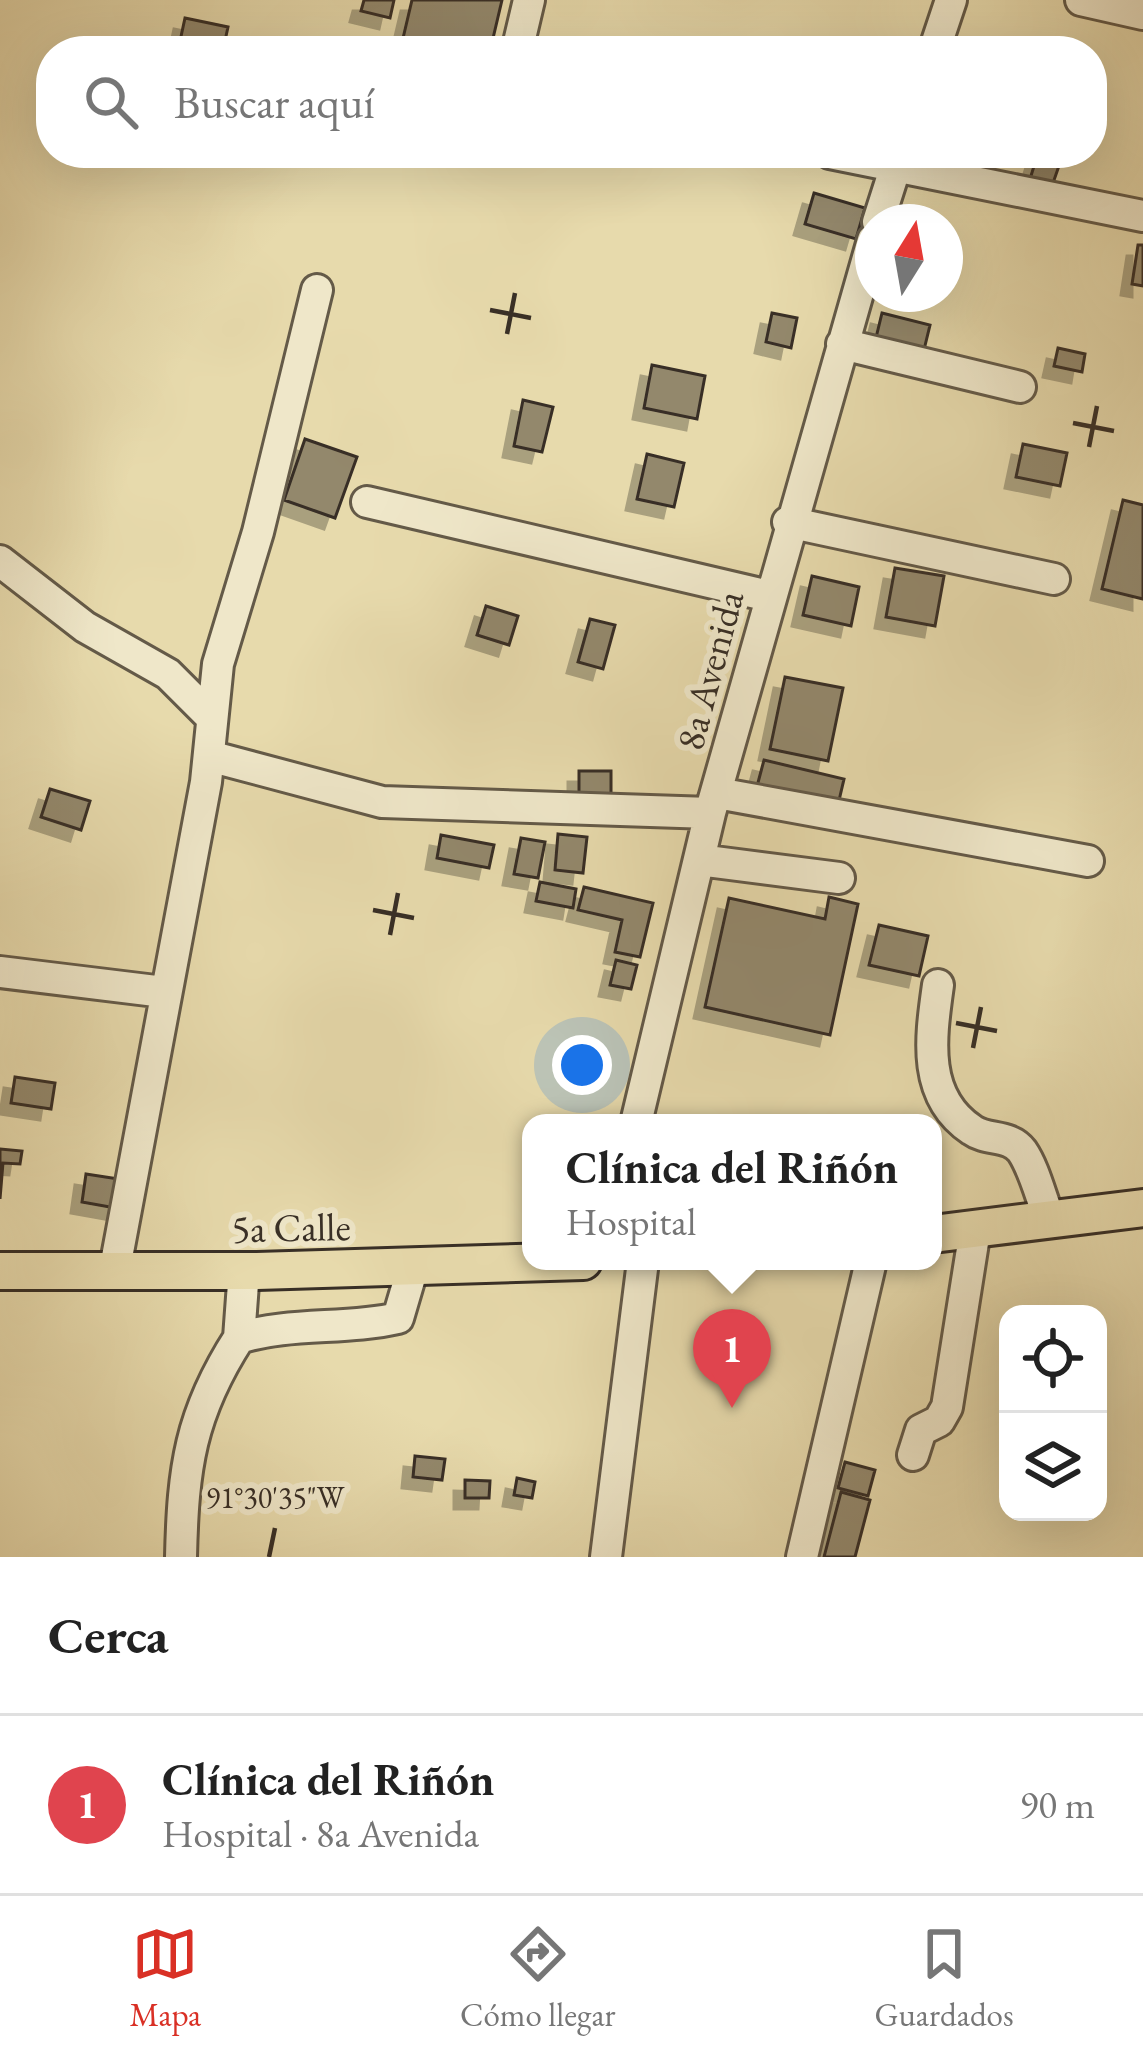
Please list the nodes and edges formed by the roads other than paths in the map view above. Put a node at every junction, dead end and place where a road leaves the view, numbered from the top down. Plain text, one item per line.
1 (529, 0) edge
2 (951, 0) edge
3 (1081, 0) edge
4 (1143, 14) edge
5 (521, 36) edge
6 (939, 36) edge
7 (895, 168) edge
8 (932, 168) edge
9 (884, 204) edge
10 (1143, 216) edge
11 (317, 290) dead end
12 (855, 300) edge
13 (842, 344) junction
14 (1020, 387) dead end
15 (367, 502) dead end
16 (788, 522) junction
17 (0, 561) edge
18 (1054, 579) dead end
19 (769, 596) junction
20 (212, 718) junction
21 (209, 756) junction
22 (714, 803) junction
23 (699, 860) junction
24 (1088, 861) dead end
25 (839, 878) dead end
26 (0, 973) edge
27 (938, 985) dead end
28 (164, 992) junction
29 (638, 1114) edge
30 (1143, 1208) edge
31 (1050, 1220) junction
32 (975, 1231) junction
33 (942, 1233) edge
34 (522, 1263) edge
35 (413, 1267) junction
36 (115, 1268) junction
37 (244, 1270) junction
38 (642, 1270) edge
39 (869, 1270) edge
40 (0, 1271) edge
41 (239, 1338) junction
42 (913, 1455) dead end
43 (181, 1557) edge
44 (606, 1557) edge
45 (802, 1557) edge

1 - 5 street
2 - 6 street
3 - 4 street
7 - 9 street
8 - 10 street
11 - 20 street
12 - 13 street, 8a Avenida
13 - 14 street
13 - 16 street, 8a Avenida
15 - 19 street
16 - 18 street
16 - 19 street, 8a Avenida
17 - 20 street
19 - 22 street, 8a Avenida
20 - 21 street
21 - 22 street
21 - 28 street
22 - 23 street, 8a Avenida
22 - 24 street
23 - 25 street
23 - 29 street, 8a Avenida
26 - 28 street
27 - 31 street
28 - 36 street
30 - 31 main road
31 - 32 main road
32 - 33 main road
32 - 42 street
34 - 35 main road, 5a Calle
35 - 37 main road, 5a Calle
35 - 41 street
36 - 37 main road, 5a Calle
36 - 40 main road, 5a Calle
37 - 41 street
38 - 44 street
39 - 45 street
41 - 43 street

